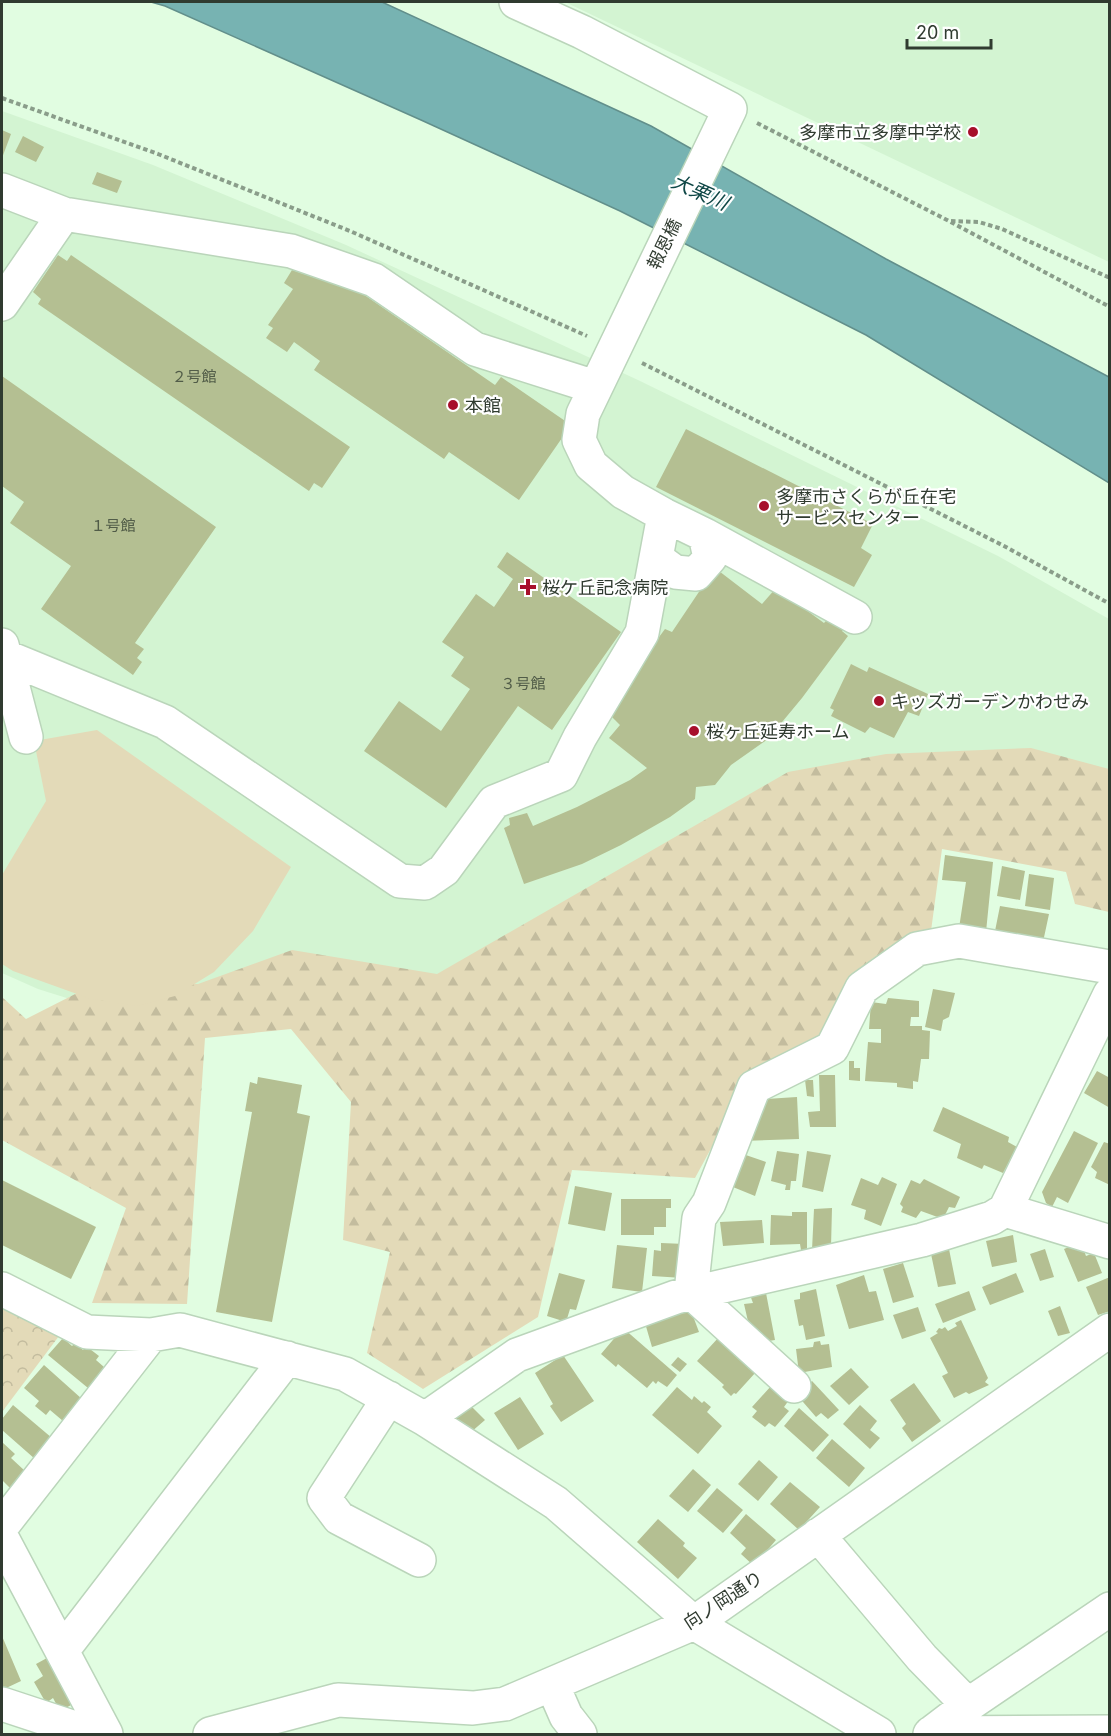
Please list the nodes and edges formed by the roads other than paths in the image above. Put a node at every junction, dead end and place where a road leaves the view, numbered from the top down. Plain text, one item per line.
1 (516, 2) edge
2 (2, 190) edge
3 (64, 214) junction
4 (2, 304) edge
5 (595, 387) junction
6 (664, 515) junction
7 (705, 535) junction
8 (656, 558) junction
9 (855, 617) dead end
10 (3, 650) edge
11 (26, 737) dead end
12 (1110, 967) edge
13 (1110, 994) edge
14 (1005, 1210) junction
15 (1110, 1242) edge
16 (2, 1289) edge
17 (691, 1292) junction
18 (1110, 1330) edge
19 (151, 1335) junction
20 (287, 1358) junction
21 (794, 1386) dead end
22 (389, 1398) junction
23 (425, 1419) junction
24 (2, 1526) edge
25 (818, 1535) junction
26 (2, 1538) edge
27 (418, 1560) dead end
28 (1110, 1609) edge
29 (694, 1623) junction
30 (62, 1652) junction
31 (552, 1684) junction
32 (2, 1704) edge
33 (968, 1705) junction
34 (475, 1721) edge
35 (255, 1728) edge
36 (1110, 1732) edge
37 (106, 1733) edge
38 (210, 1734) edge
39 (580, 1734) edge
40 (879, 1734) edge
41 (931, 1734) edge

1 - 5 street, 報恩橋
2 - 3 street
3 - 4 street
3 - 5 street
5 - 6 street, 報恩橋
6 - 7 street, 報恩橋
6 - 8 street
7 - 8 street
7 - 9 street, 報恩橋
8 - 10 street
10 - 11 street
12 - 17 street
13 - 14 street
14 - 15 street
14 - 17 street
16 - 19 street
17 - 21 street
17 - 23 street
18 - 25 street, 向ノ岡通り
19 - 20 street
19 - 24 street
20 - 22 street
20 - 30 street
22 - 23 street
22 - 27 street
23 - 29 street
25 - 29 street, 向ノ岡通り
25 - 33 street
26 - 30 street
28 - 33 street
29 - 31 street, 向ノ岡通り
29 - 40 street
30 - 37 street
31 - 34 street, 向ノ岡通り
31 - 39 street
32 - 37 street
33 - 41 street
34 - 35 street, 向ノ岡通り
35 - 38 street, 向ノ岡通り
36 - 41 street

